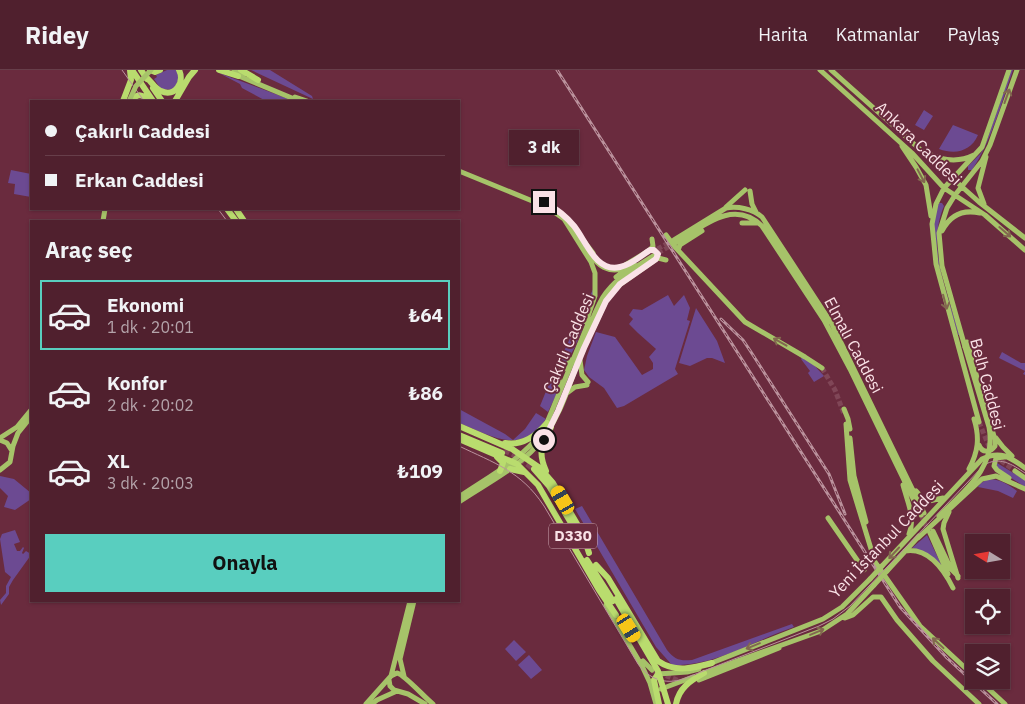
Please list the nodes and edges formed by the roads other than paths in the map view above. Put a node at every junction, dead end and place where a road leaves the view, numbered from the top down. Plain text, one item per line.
1 (131, 70) edge
2 (141, 70) edge
3 (160, 70) edge
4 (179, 70) edge
5 (195, 70) edge
6 (219, 70) edge
7 (225, 70) edge
8 (820, 70) edge
9 (831, 70) edge
10 (1009, 70) edge
11 (1017, 70) edge
12 (148, 72) edge
13 (237, 72) edge
14 (258, 80) joint
15 (128, 100) edge
16 (150, 100) edge
17 (151, 100) edge
18 (162, 100) edge
19 (176, 100) edge
20 (297, 100) edge
21 (304, 100) edge
22 (896, 138) junction
23 (989, 147) junction
24 (921, 150) junction
25 (978, 152) junction
26 (934, 161) junction
27 (969, 162) junction
28 (460, 167) edge
29 (927, 168) junction
30 (975, 170) junction
31 (460, 171) edge
32 (953, 178) junction
33 (963, 186) junction
34 (944, 188) junction
35 (955, 195) junction
36 (979, 202) junction
37 (935, 206) junction
38 (985, 207) junction
39 (975, 208) junction
40 (723, 209) junction
41 (946, 211) junction
42 (756, 212) junction
43 (737, 215) junction
44 (985, 215) junction
45 (567, 218) junction
46 (932, 219) junction
47 (742, 223) dead end
48 (759, 224) junction
49 (1025, 238) edge
50 (652, 239) dead end
51 (939, 239) junction
52 (678, 250) junction
53 (1025, 250) edge
54 (653, 254) junction
55 (666, 260) dead end
56 (635, 264) junction
57 (958, 322) junction
58 (952, 329) junction
59 (582, 340) junction
60 (578, 356) junction
61 (822, 368) tunnel mouth
62 (561, 390) junction
63 (564, 398) junction
64 (844, 409) tunnel mouth
65 (30, 411) edge
66 (30, 418) edge
67 (979, 422) tunnel mouth
68 (846, 424) dead end
69 (549, 425) junction
70 (460, 428) edge
71 (460, 429) edge
72 (993, 433) junction
73 (460, 435) edge
74 (0, 439) edge
75 (460, 439) edge
76 (491, 440) junction
77 (978, 441) junction
78 (502, 451) junction
79 (12, 454) junction
80 (989, 454) joint
81 (523, 455) junction
82 (514, 463) junction
83 (1025, 468) edge
84 (510, 469) junction
85 (0, 470) edge
86 (898, 470) junction
87 (500, 471) junction
88 (533, 471) junction
89 (1015, 471) tunnel mouth
90 (548, 477) junction
91 (962, 478) junction
92 (1025, 478) edge
93 (910, 484) junction
94 (1024, 488) edge
95 (951, 492) junction
96 (460, 499) edge
97 (460, 499) edge
98 (952, 508) junction
99 (828, 518) dead end
100 (918, 538) junction
101 (906, 540) junction
102 (589, 552) junction
103 (872, 552) junction
104 (905, 552) junction
105 (593, 565) junction
106 (864, 570) dead end
107 (599, 590) junction
108 (410, 602) edge
109 (414, 602) edge
110 (616, 615) junction
111 (841, 618) junction
112 (790, 642) junction
113 (712, 663) junction
114 (965, 668) edge
115 (655, 672) junction
116 (704, 674) junction
117 (405, 677) junction
118 (390, 678) junction
119 (698, 680) dead end
120 (989, 689) edge
121 (656, 690) junction
122 (398, 691) junction
123 (366, 704) edge
124 (372, 704) edge
125 (425, 704) edge
126 (433, 704) edge
127 (659, 704) edge
128 (667, 704) edge
129 (674, 704) edge
130 (979, 704) edge
131 (1005, 704) edge

1 - 15 highway
1 - 17 highway
2 - 12 highway
3 - 12 highway
4 - 12 highway
5 - 19 highway
6 - 13 highway
7 - 13 main road
8 - 22 main road, Ankara Caddesi
9 - 24 main road, Ankara Caddesi
10 - 25 main road, Belh Caddesi
23 -> 11 main road
12 - 15 main road, bridge
12 - 18 highway
13 - 14 highway
13 - 20 main road
14 - 21 main road
15 - 16 highway
22 - 29 main road, Ankara Caddesi
22 -> 46 main road
23 - 30 main road, Belh Caddesi
23 - 38 main road
24 - 25 main road
24 - 26 main road, Ankara Caddesi
25 - 27 main road, Belh Caddesi
26 - 29 main road
26 - 32 main road, Ankara Caddesi
27 - 30 main road
27 - 32 main road, Belh Caddesi
28 - 45 main road
29 - 34 main road, Ankara Caddesi
30 - 33 main road, Belh Caddesi
31 - 59 main road
32 - 33 main road, Ankara Caddesi
32 - 34 main road, Belh Caddesi
33 - 35 main road, Belh Caddesi
33 - 36 main road, Ankara Caddesi
34 - 35 main road, Ankara Caddesi
34 - 37 main road, Belh Caddesi
35 - 39 main road, Ankara Caddesi
35 - 41 main road, Belh Caddesi
36 - 38 main road, Ankara Caddesi
36 - 39 main road
37 - 41 main road
37 - 46 main road, Belh Caddesi
38 - 49 main road, Ankara Caddesi
39 - 44 main road, Ankara Caddesi
40 - 42 main road
40 - 42 main road
40 - 43 main road
40 - 52 main road
41 - 51 main road, Belh Caddesi
42 - 93 main road, Elmalı Caddesi
43 - 48 main road, Elmalı Caddesi
43 - 52 main road
44 - 51 main road
44 -> 53 main road, Ankara Caddesi
45 - 54 main road
45 - 56 main road
46 -> 58 main road, Belh Caddesi
47 - 48 main road
48 - 86 main road, Elmalı Caddesi
50 - 54 main road
51 - 57 main road, Belh Caddesi
61 -> 52 main road
54 - 55 main road
54 - 56 main road, Çakırlı Caddesi
54 - 60 main road, Çakırlı Caddesi
56 - 59 main road, Çakırlı Caddesi
57 - 72 main road, Belh Caddesi
57 - 80 main road, Belh Caddesi, bridge
58 - 67 main road, Belh Caddesi
58 - 77 main road, Belh Caddesi
59 - 60 main road, Çakırlı Caddesi
60 - 62 main road, Çakırlı Caddesi
60 - 62 main road
60 - 63 main road, Çakırlı Caddesi
60 - 63 main road
62 - 69 main road, Çakırlı Caddesi
63 - 69 main road, Çakırlı Caddesi
64 - 103 main road
65 - 74 main road
66 - 79 main road
68 - 103 main road
69 - 76 highway
69 - 81 main road, Çakırlı Caddesi
69 - 90 highway
70 - 76 highway
71 - 78 highway
72 - 77 main road
72 - 83 main road
73 - 78 highway
74 - 79 main road
75 - 78 highway
76 - 78 highway
77 - 91 main road
78 - 81 highway
78 - 82 highway
78 - 87 highway
79 - 85 main road
80 - 100 main road, Yeni İstanbul Caddesi, bridge
81 - 82 main road, Çakırlı Caddesi
81 - 88 highway
82 - 84 main road
82 - 87 main road
82 - 88 highway
83 - 91 main road
83 - 94 main road
84 - 88 highway
84 - 97 main road
86 - 93 main road, Elmalı Caddesi
86 - 101 main road
87 - 96 main road
88 - 90 highway
88 - 102 highway, D330
88 - 105 highway, D330
88 - 107 highway
89 - 92 main road
90 - 102 highway
91 - 95 main road, Yeni İstanbul Caddesi
93 - 95 main road
94 - 98 main road
95 - 101 main road, Yeni İstanbul Caddesi
98 - 100 main road
98 - 104 main road
99 - 106 main road
100 - 104 main road, Yeni İstanbul Caddesi
101 -> 113 main road, Yeni İstanbul Caddesi, bridge
102 - 105 highway, D330
114 -> 103 main road
104 - 111 main road, Yeni İstanbul Caddesi, bridge
105 - 110 highway
105 - 113 highway
105 - 128 highway, D330, bridge
107 - 110 highway
107 - 127 main road
108 - 118 main road
109 - 117 main road
110 - 115 main road
112 -> 111 main road, Yeni İstanbul Caddesi
111 - 130 main road
112 - 116 main road, Yeni İstanbul Caddesi
112 - 119 main road, Yeni İstanbul Caddesi
113 - 115 main road, Yeni İstanbul Caddesi
115 - 121 highway
116 - 121 main road, Yeni İstanbul Caddesi
116 - 129 highway
117 - 118 main road
117 - 122 main road
117 - 126 main road
118 - 122 main road
118 - 123 main road
120 - 131 main road
121 - 127 highway
122 - 124 main road
122 - 125 main road
127 - 129 highway

